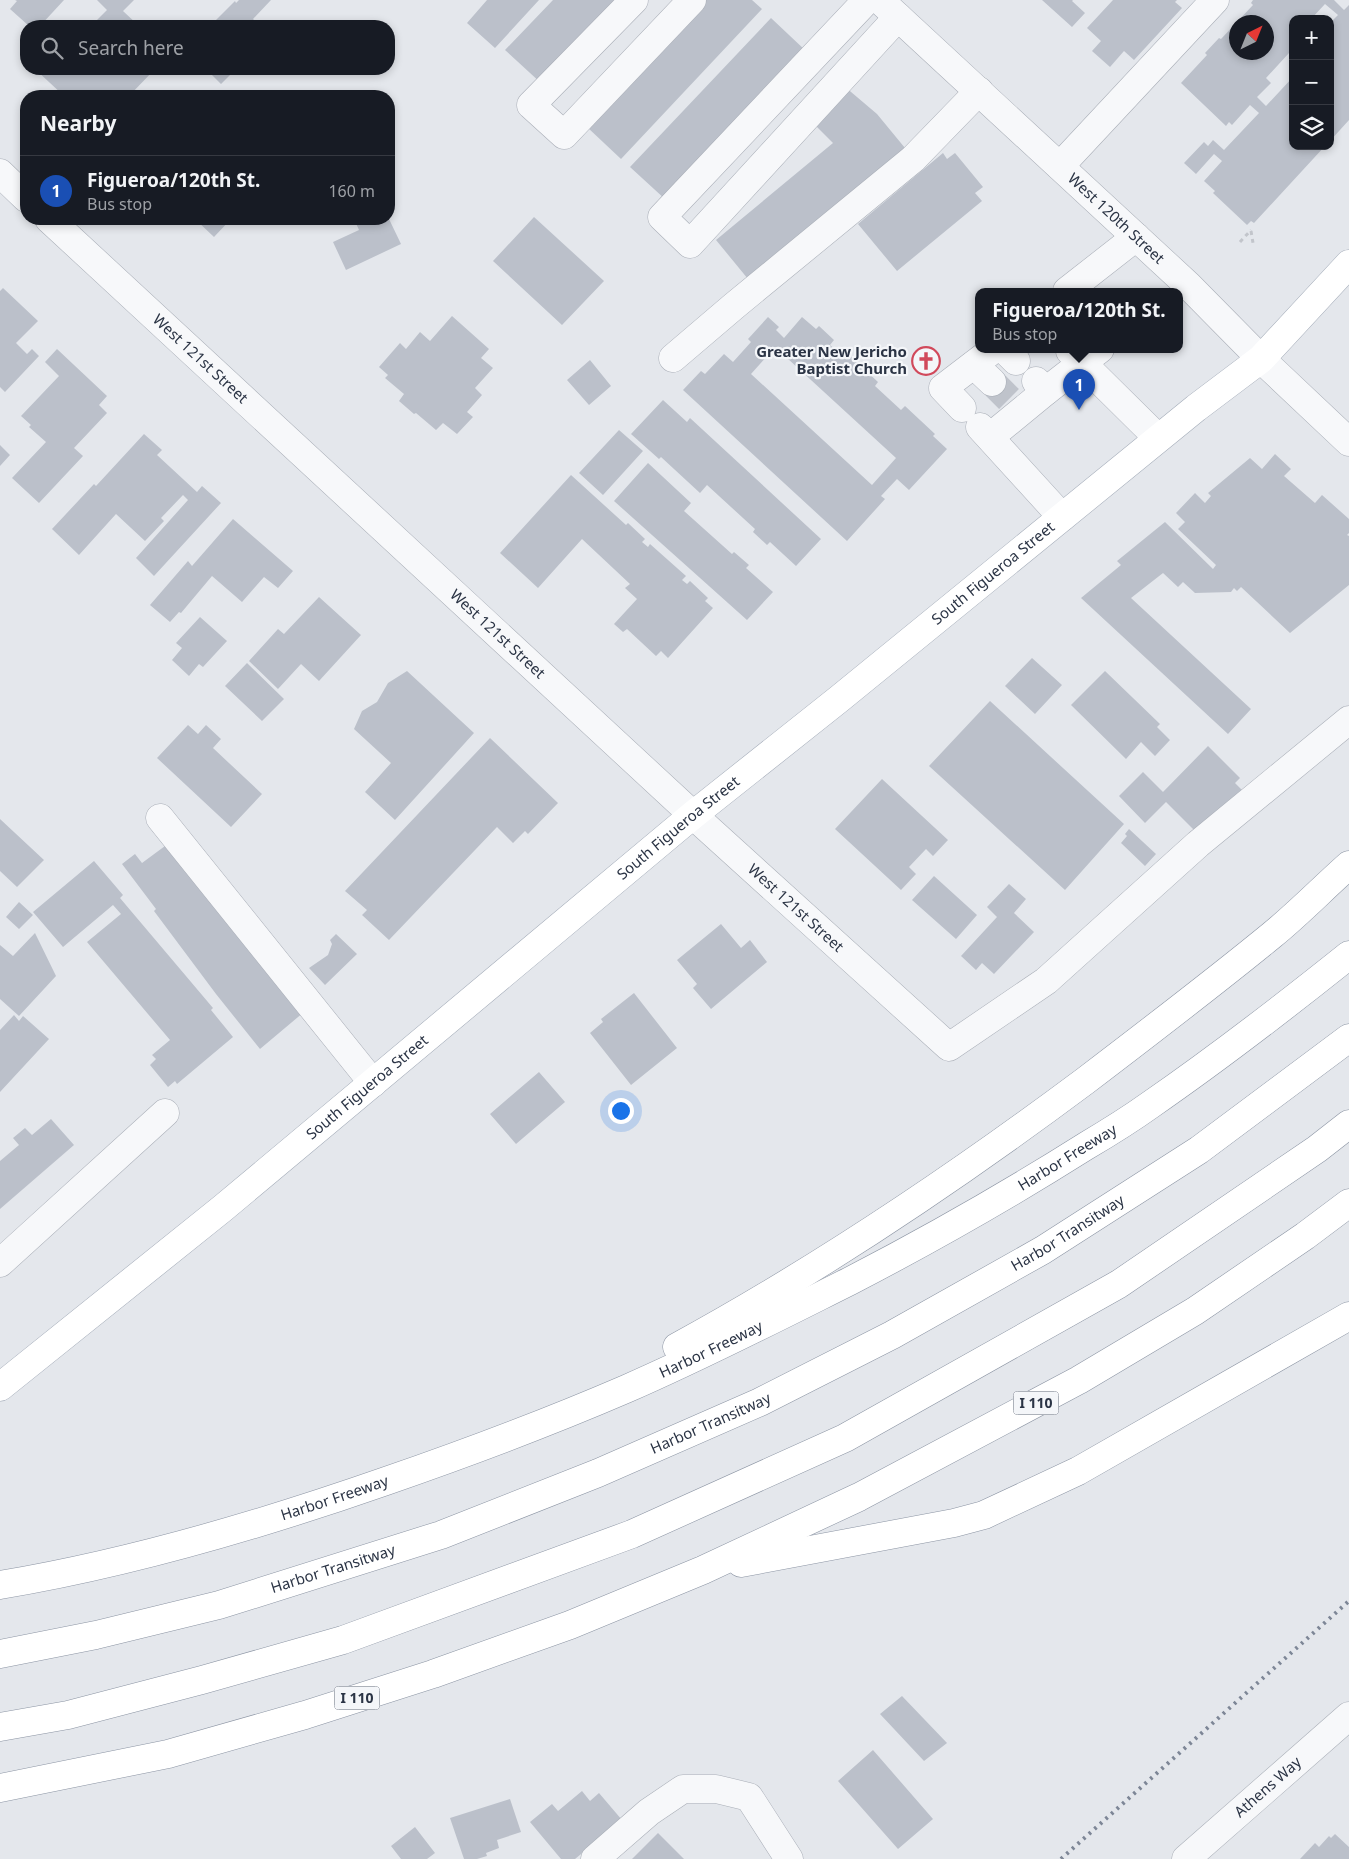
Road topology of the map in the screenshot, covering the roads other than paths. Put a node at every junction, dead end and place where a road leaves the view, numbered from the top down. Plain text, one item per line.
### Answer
1 (634, 0) edge
2 (692, 0) edge
3 (867, 0) edge
4 (1215, 0) edge
5 (889, 9) edge
6 (979, 92) junction
7 (1060, 166) junction
8 (0, 173) edge
9 (20, 192) edge
10 (55, 225) edge
11 (1136, 237) junction
12 (1349, 264) edge
13 (1075, 288) edge
14 (1085, 354) edge
15 (672, 358) dead end
16 (1260, 359) junction
17 (1001, 374) edge
18 (962, 408) dead end
19 (1158, 438) junction
20 (1349, 442) edge
21 (1062, 517) junction
22 (1349, 720) edge
23 (693, 815) junction
24 (160, 818) dead end
25 (1349, 864) edge
26 (1349, 955) edge
27 (1349, 1038) edge
28 (373, 1083) junction
29 (165, 1113) dead end
30 (1349, 1124) edge
31 (1349, 1203) edge
32 (0, 1263) edge
33 (1349, 1316) edge
34 (0, 1387) edge
35 (449, 1460) junction
36 (703, 1570) junction
37 (0, 1585) edge
38 (0, 1654) edge
39 (1349, 1716) edge
40 (0, 1727) edge
41 (0, 1788) edge
42 (595, 1859) edge
43 (789, 1859) edge
44 (1186, 1859) edge

1 - 2 street
3 - 5 street
4 - 7 street
5 - 6 street, West 120th Street
6 - 7 street, West 120th Street
6 - 15 street
7 - 11 street, West 120th Street
8 - 9 street
10 - 23 street, West 121st Street
11 - 13 street
11 - 16 street, West 120th Street
12 - 16 main road, South Figueroa Street
14 - 17 street
14 - 19 street
16 - 19 main road, South Figueroa Street
16 - 20 street, West 120th Street
17 - 18 street
17 - 21 street
19 - 21 main road, South Figueroa Street
21 - 23 main road, South Figueroa Street
22 - 23 street, West 121st Street
23 - 28 main road, South Figueroa Street
24 - 28 street
25 - 35 main road
26 - 35 main road, Harbor Freeway
27 - 38 main road, Harbor Transitway
28 - 34 main road, South Figueroa Street
29 - 32 street
30 - 40 main road
31 - 36 main road, I 110
33 - 36 main road
35 - 37 main road, Harbor Freeway
36 - 41 main road, I 110
39 - 44 street, Athens Way
42 - 43 street

